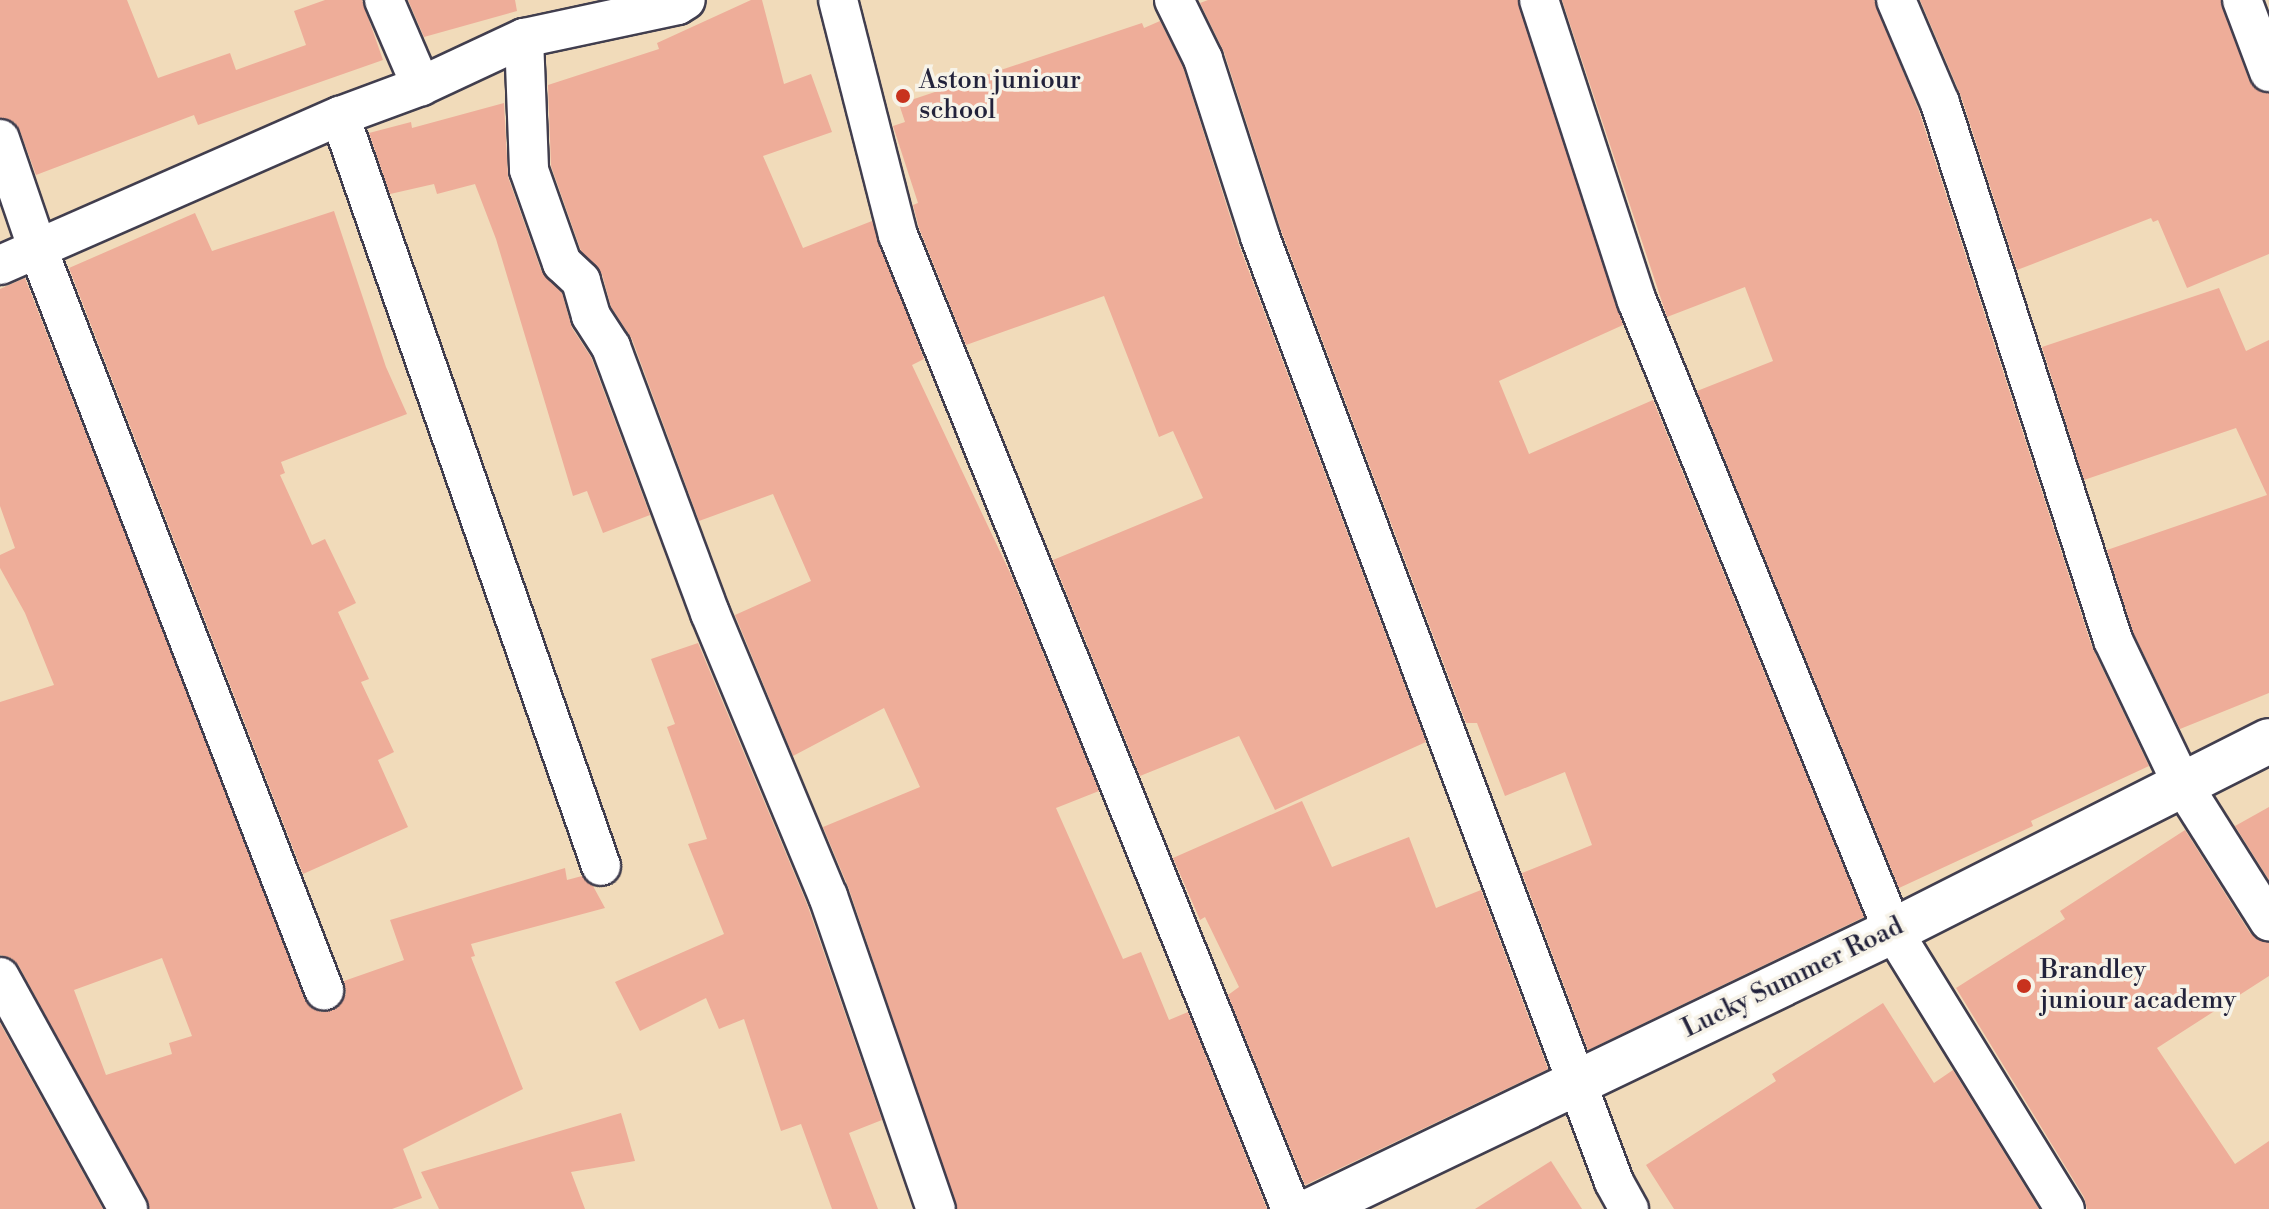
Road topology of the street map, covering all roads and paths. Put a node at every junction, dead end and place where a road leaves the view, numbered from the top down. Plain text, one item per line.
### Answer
1 (384, 0) edge
2 (686, 0) edge
3 (838, 0) edge
4 (1174, 0) edge
5 (1539, 0) edge
6 (1896, 0) edge
7 (2242, 0) edge
8 (524, 38) junction
9 (2269, 72) edge
10 (421, 86) junction
11 (340, 116) junction
12 (0, 139) edge
13 (37, 247) junction
14 (0, 265) edge
15 (2269, 741) edge
16 (2181, 782) junction
17 (601, 866) dead end
18 (2269, 921) edge
19 (1893, 931) junction
20 (0, 977) edge
21 (324, 990) dead end
22 (1579, 1081) junction
23 (128, 1209) edge
24 (936, 1209) edge
25 (1291, 1209) edge
26 (1314, 1209) edge
27 (1629, 1209) edge
28 (2065, 1209) edge

1 - 10 street
2 - 8 street
3 - 25 street
4 - 22 street
5 - 19 street
6 - 16 street
7 - 9 street
8 - 10 street
8 - 24 street
10 - 11 street
11 - 13 street
11 - 17 street
12 - 13 street
13 - 14 street
13 - 21 street
15 - 16 street, Lucky Summer Road
16 - 18 street
16 - 19 street, Lucky Summer Road
19 - 22 street, Lucky Summer Road
19 - 28 street
20 - 23 street
22 - 26 street, Lucky Summer Road
22 - 27 street

